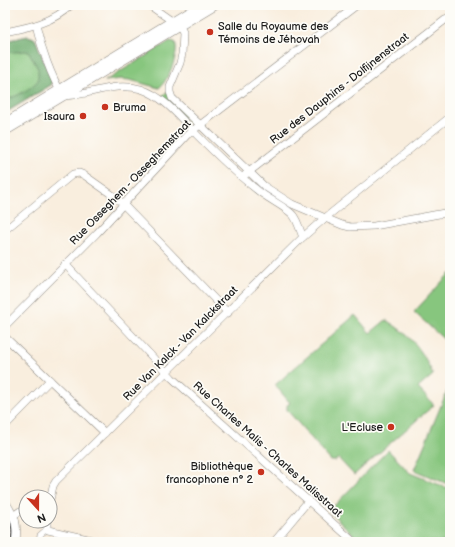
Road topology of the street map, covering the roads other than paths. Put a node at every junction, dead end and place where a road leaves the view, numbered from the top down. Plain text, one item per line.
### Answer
1 (71, 5) edge
2 (149, 5) edge
3 (199, 5) edge
4 (214, 5) edge
5 (357, 5) edge
6 (450, 18) edge
7 (175, 24) junction
8 (36, 25) junction
9 (5, 32) edge
10 (170, 87) junction
11 (62, 93) junction
12 (155, 95) junction
13 (450, 117) edge
14 (5, 123) edge
15 (200, 125) junction
16 (5, 131) edge
17 (193, 131) junction
18 (248, 172) junction
19 (242, 177) junction
20 (123, 205) junction
21 (450, 212) edge
22 (325, 218) junction
23 (5, 230) edge
24 (303, 238) junction
25 (65, 264) junction
26 (228, 313) junction
27 (5, 326) edge
28 (5, 336) edge
29 (166, 373) junction
30 (50, 380) junction
31 (5, 426) edge
32 (105, 433) junction
33 (52, 489) edge
34 (309, 500) junction
35 (5, 503) edge
36 (18, 513) edge
37 (14, 518) junction
38 (5, 529) edge
39 (47, 529) joint
40 (15, 542) edge
41 (39, 542) edge
42 (101, 542) edge
43 (274, 542) edge
44 (354, 542) edge

1 - 8 street
2 - 7 street
3 - 7 street
4 - 7 street
5 - 15 street, Rue Osseghem - Osseghemstraat
6 - 18 street, Rue des Dauphins - Dolfijnenstraat
7 - 10 street
7 - 11 street
8 - 9 street
8 - 11 street
10 - 12 street
10 - 15 street
11 - 12 street
11 - 14 street
11 - 16 street
12 - 17 street
13 - 22 street, Rue Van Kalck - Van Kalckstraat
15 - 17 street, Rue Osseghem - Osseghemstraat
15 - 18 street
17 - 19 street
17 - 20 street, Rue Osseghem - Osseghemstraat
18 - 19 street, Rue des Dauphins - Dolfijnenstraat
18 - 22 street
19 - 24 street
20 - 23 street
20 - 25 street, Rue Osseghem - Osseghemstraat
20 - 26 street
21 - 22 street
22 - 24 street, Rue Van Kalck - Van Kalckstraat
24 - 26 street, Rue Van Kalck - Van Kalckstraat
25 - 27 street, Rue Osseghem - Osseghemstraat
25 - 29 street, Rue Charles Malis - Charles Malisstraat
26 - 29 street, Rue Van Kalck - Van Kalckstraat
28 - 30 street
29 - 32 street, Rue Van Kalck - Van Kalckstraat
29 - 34 street, Rue Charles Malis - Charles Malisstraat
30 - 31 street
30 - 32 street
32 - 33 street, Rue Van Kalck - Van Kalckstraat
34 - 43 street
34 - 44 street, Rue Charles Malis - Charles Malisstraat
35 - 37 street
36 - 37 street
37 - 38 street
37 - 40 street
39 - 41 street
39 - 42 street

